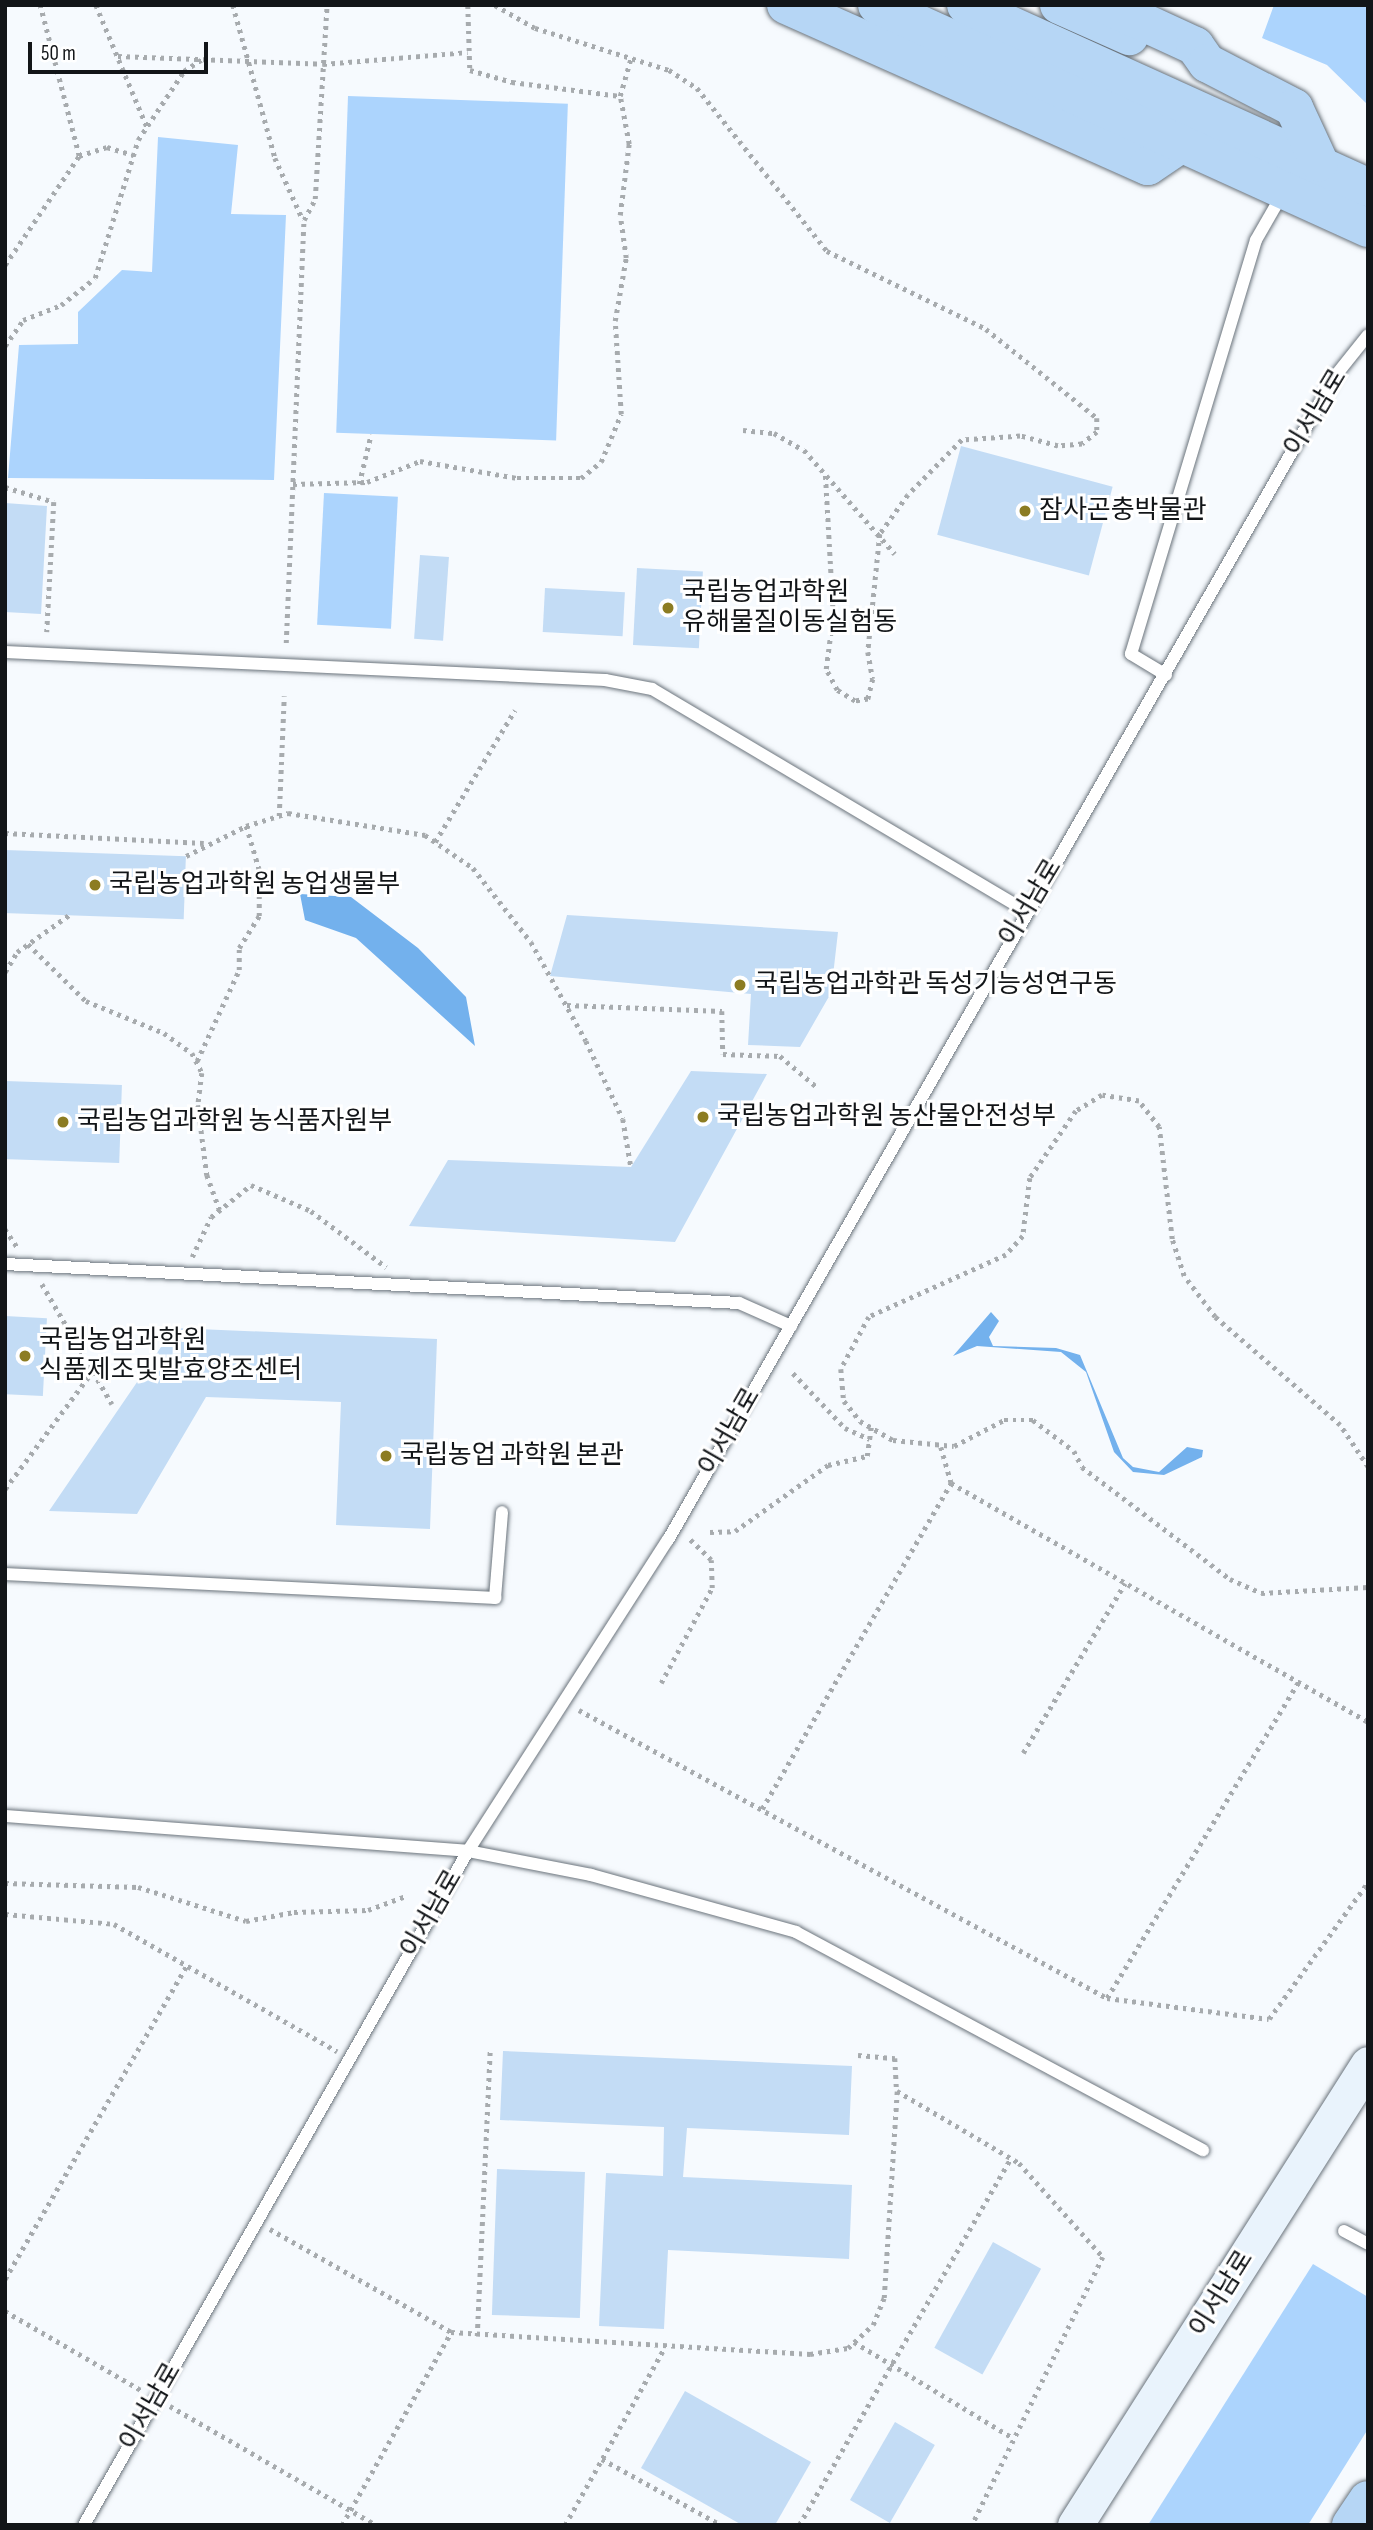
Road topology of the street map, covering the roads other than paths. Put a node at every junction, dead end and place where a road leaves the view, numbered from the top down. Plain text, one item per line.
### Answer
1 (786, 5) edge
2 (830, 5) edge
3 (877, 5) edge
4 (966, 5) edge
5 (1014, 5) edge
6 (1059, 5) edge
7 (1106, 5) edge
8 (1207, 63) junction
9 (1175, 147) junction
10 (1306, 156) junction
11 (1368, 187) edge
12 (1285, 188) junction
13 (1368, 228) edge
14 (1368, 335) edge
15 (5, 652) edge
16 (1167, 675) junction
17 (1026, 911) junction
18 (5, 1264) edge
19 (791, 1326) junction
20 (502, 1512) dead end
21 (5, 1574) edge
22 (5, 1816) edge
23 (468, 1851) junction
24 (1368, 2064) edge
25 (1203, 2150) dead end
26 (1345, 2231) dead end
27 (1368, 2244) edge
28 (1368, 2500) edge
29 (84, 2525) edge
30 (1075, 2525) edge
31 (1351, 2525) edge

1 - 9 highway
2 - 9 highway
3 - 9 highway
4 - 10 highway
5 - 10 highway
6 - 8 highway
7 - 8 highway
8 - 10 highway
9 - 12 highway
10 - 11 highway
12 - 13 highway
12 - 16 lane
14 - 16 lane, 이서남로
15 - 17 lane
16 - 17 lane, 이서남로
17 - 19 lane, 이서남로
18 - 19 lane
19 - 23 lane, 이서남로
20 - 21 lane
22 - 23 lane
23 - 25 lane
23 - 29 lane, 이서남로
24 - 30 main road, 이서남로
26 - 27 lane
28 - 31 highway

